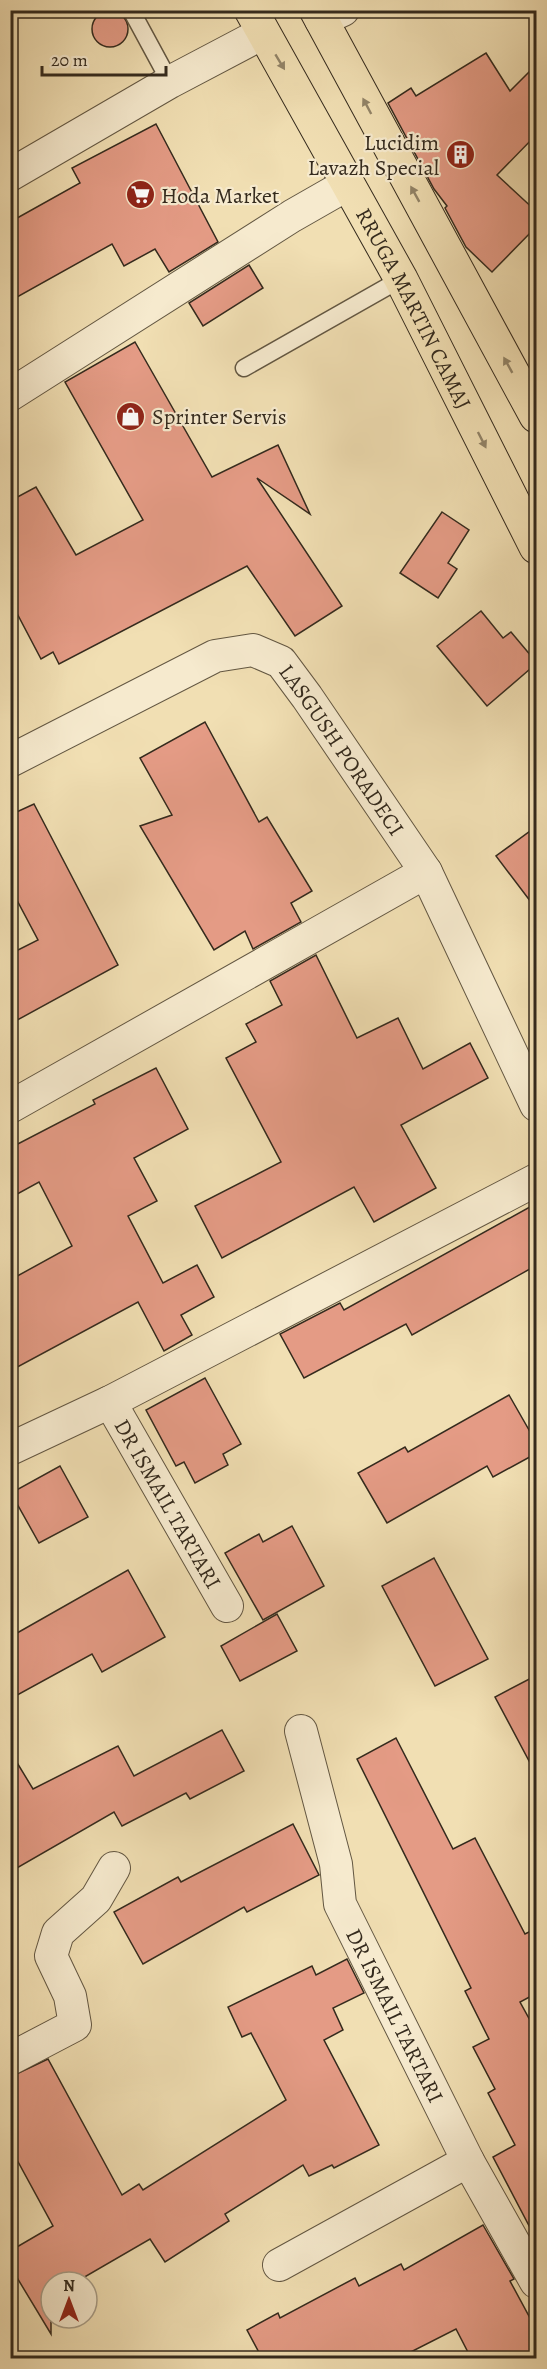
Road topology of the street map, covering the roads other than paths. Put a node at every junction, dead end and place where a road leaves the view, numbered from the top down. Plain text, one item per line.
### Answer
1 (131, 10) edge
2 (327, 14) edge
3 (257, 22) edge
4 (170, 82) junction
5 (10, 175) edge
6 (348, 184) junction
7 (401, 279) junction
8 (244, 368) dead end
9 (10, 395) edge
10 (537, 416) edge
11 (537, 547) edge
12 (10, 761) edge
13 (426, 872) junction
14 (537, 1105) edge
15 (10, 1107) edge
16 (537, 1180) edge
17 (110, 1402) junction
18 (10, 1449) edge
19 (227, 1606) dead end
20 (301, 1731) dead end
21 (114, 1868) dead end
22 (10, 2059) edge
23 (468, 2161) junction
24 (279, 2265) dead end
25 (537, 2282) edge

1 - 4 lane
10 -> 2 highway
3 - 4 street
3 -> 6 highway, RRUGA MARTIN CAMAJ
4 - 5 street
6 - 7 highway, RRUGA MARTIN CAMAJ
6 - 9 street
7 - 8 lane
7 -> 11 highway, RRUGA MARTIN CAMAJ
12 - 13 street, LASGUSH PORADECI
13 - 14 street, LASGUSH PORADECI
13 - 15 street
16 - 17 street
17 - 18 street
17 - 19 street, DR ISMAIL TARTARI
20 - 23 street, DR ISMAIL TARTARI
21 - 22 street
23 - 24 street
23 - 25 street, DR ISMAIL TARTARI

